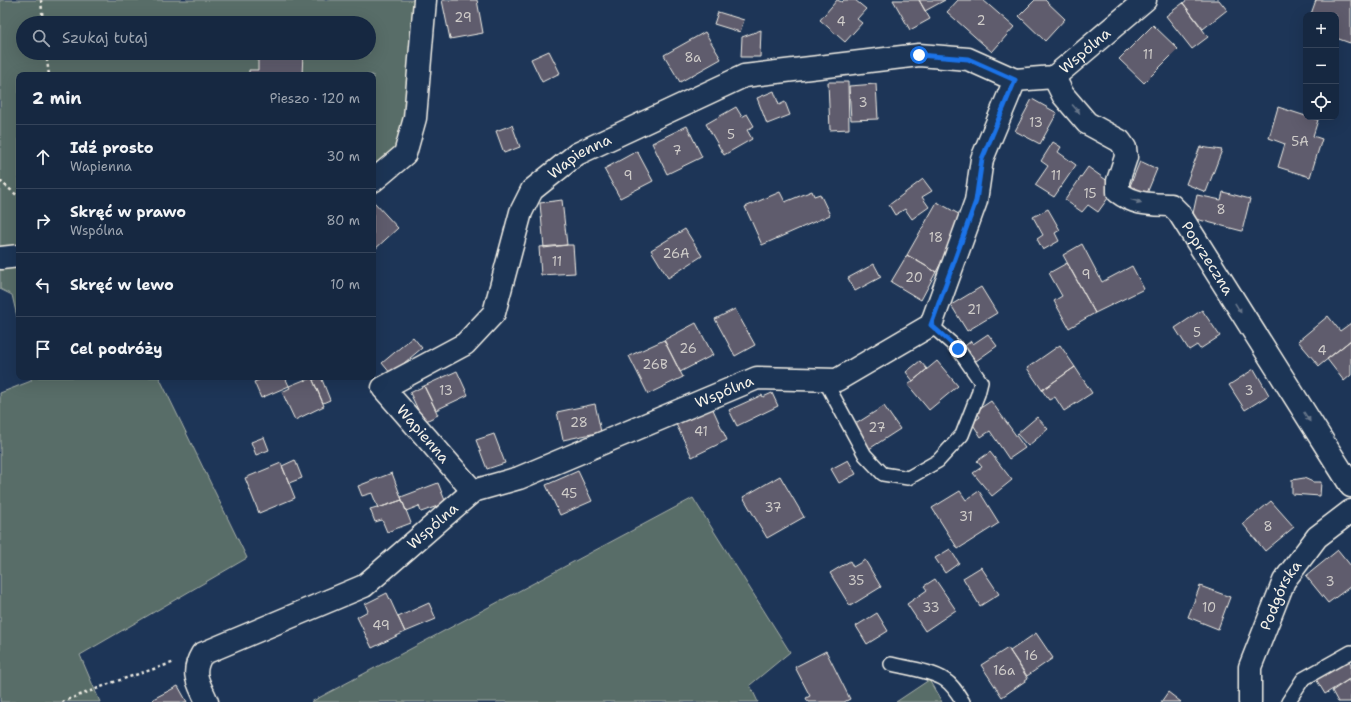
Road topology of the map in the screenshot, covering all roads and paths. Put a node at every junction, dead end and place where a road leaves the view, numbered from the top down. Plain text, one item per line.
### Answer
1 (41, 0) edge
2 (425, 0) edge
3 (1145, 0) edge
4 (42, 16) edge
5 (47, 60) edge
6 (49, 72) edge
7 (1054, 77) junction
8 (1015, 80) junction
9 (376, 178) edge
10 (0, 181) edge
11 (16, 194) edge
12 (931, 325) junction
13 (824, 380) junction
14 (1351, 486) edge
15 (473, 491) junction
16 (1351, 511) edge
17 (1351, 652) edge
18 (202, 654) junction
19 (891, 664) dead end
20 (62, 702) edge
21 (207, 702) edge
22 (962, 702) edge
23 (1250, 702) edge
24 (1288, 702) edge

1 - 4 path
2 - 9 street
3 - 7 street, Wspólna
5 - 6 path
7 - 8 street, Wspólna
7 -> 14 street, Poprzeczna
8 - 12 street
8 - 15 street, Wapienna
10 - 11 path
12 - 13 street, Wspólna
12 - 13 lane
13 - 15 street, Wspólna
15 - 18 street, Wspólna
16 - 23 street, Podgórska
17 - 24 lane
18 - 20 path
18 - 21 street
19 - 22 lane

